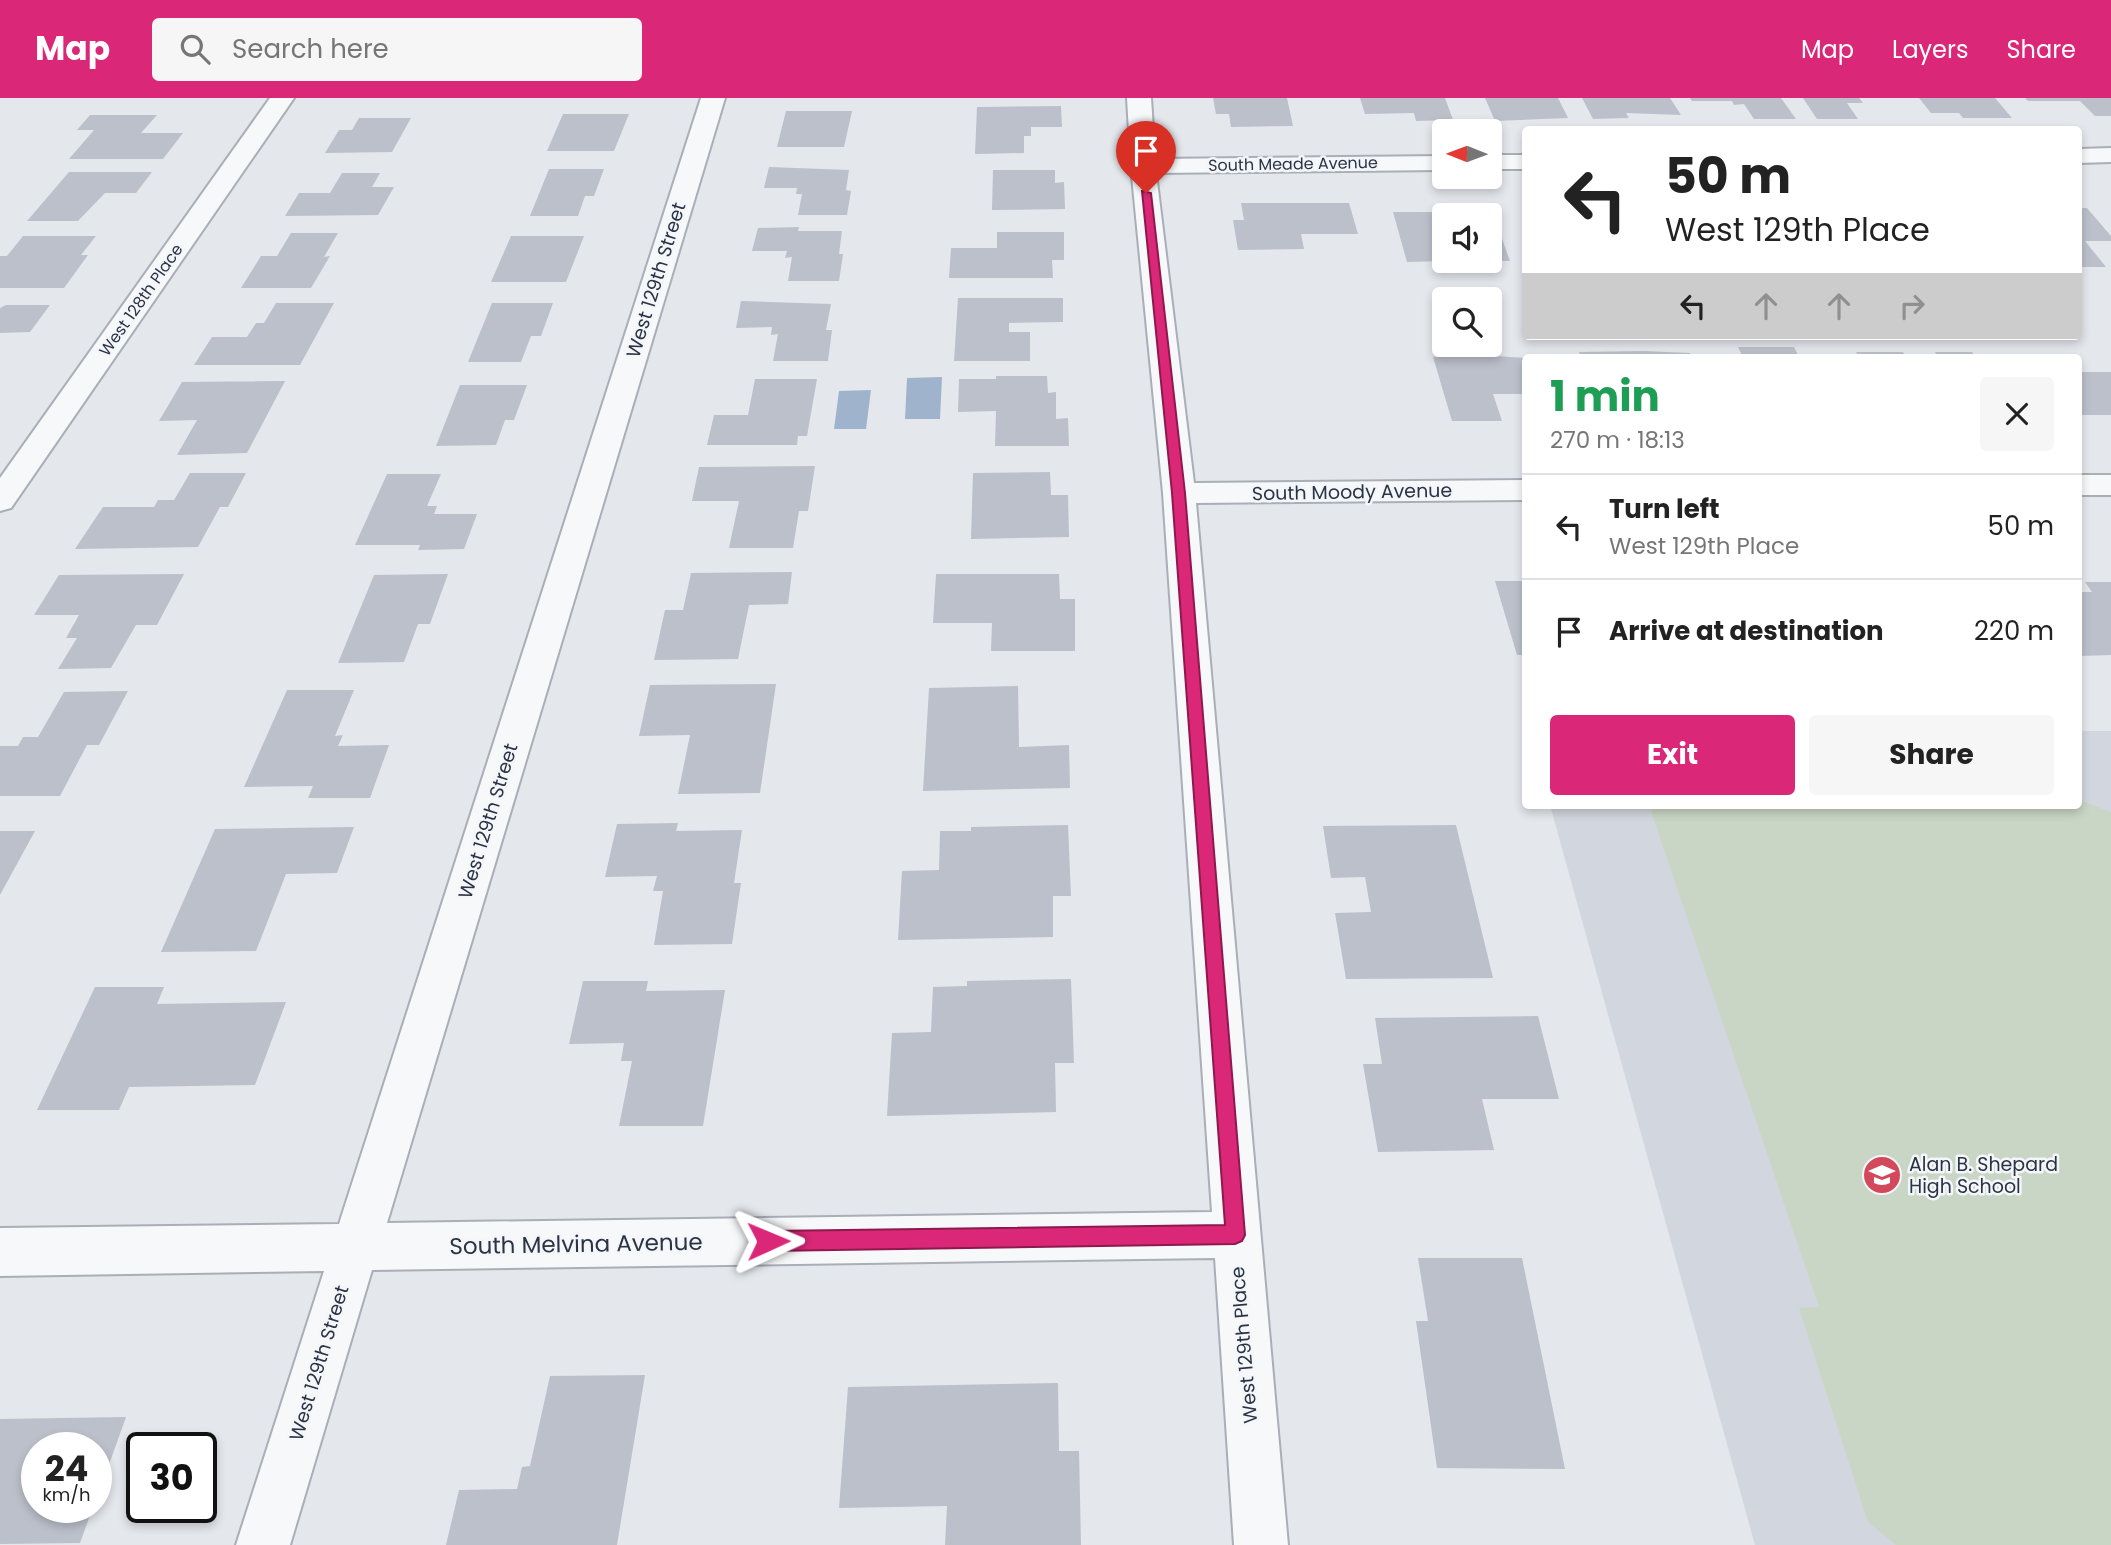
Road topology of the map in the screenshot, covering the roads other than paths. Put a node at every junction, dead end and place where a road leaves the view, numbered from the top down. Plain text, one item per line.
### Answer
1 (282, 98) edge
2 (713, 98) edge
3 (1139, 98) edge
4 (2111, 155) edge
5 (2082, 156) edge
6 (1502, 162) edge
7 (1522, 162) edge
8 (1432, 163) edge
9 (1143, 166) junction
10 (2082, 485) edge
11 (2111, 485) edge
12 (1522, 490) edge
13 (1179, 493) junction
14 (0, 501) edge
15 (1235, 1235) junction
16 (355, 1247) junction
17 (0, 1252) edge
18 (263, 1545) edge
19 (1261, 1545) edge

1 - 14 street, West 128th Place
2 - 16 street, West 129th Street
3 - 9 street, West 129th Place
4 - 5 street
6 - 7 street
8 - 9 street, South Meade Avenue
9 - 13 street, West 129th Place
10 - 11 street
12 - 13 street, South Moody Avenue
13 - 15 street, West 129th Place
15 - 16 street, South Melvina Avenue
15 - 19 street, West 129th Place
16 - 17 street, South Melvina Avenue
16 - 18 street, West 129th Street

